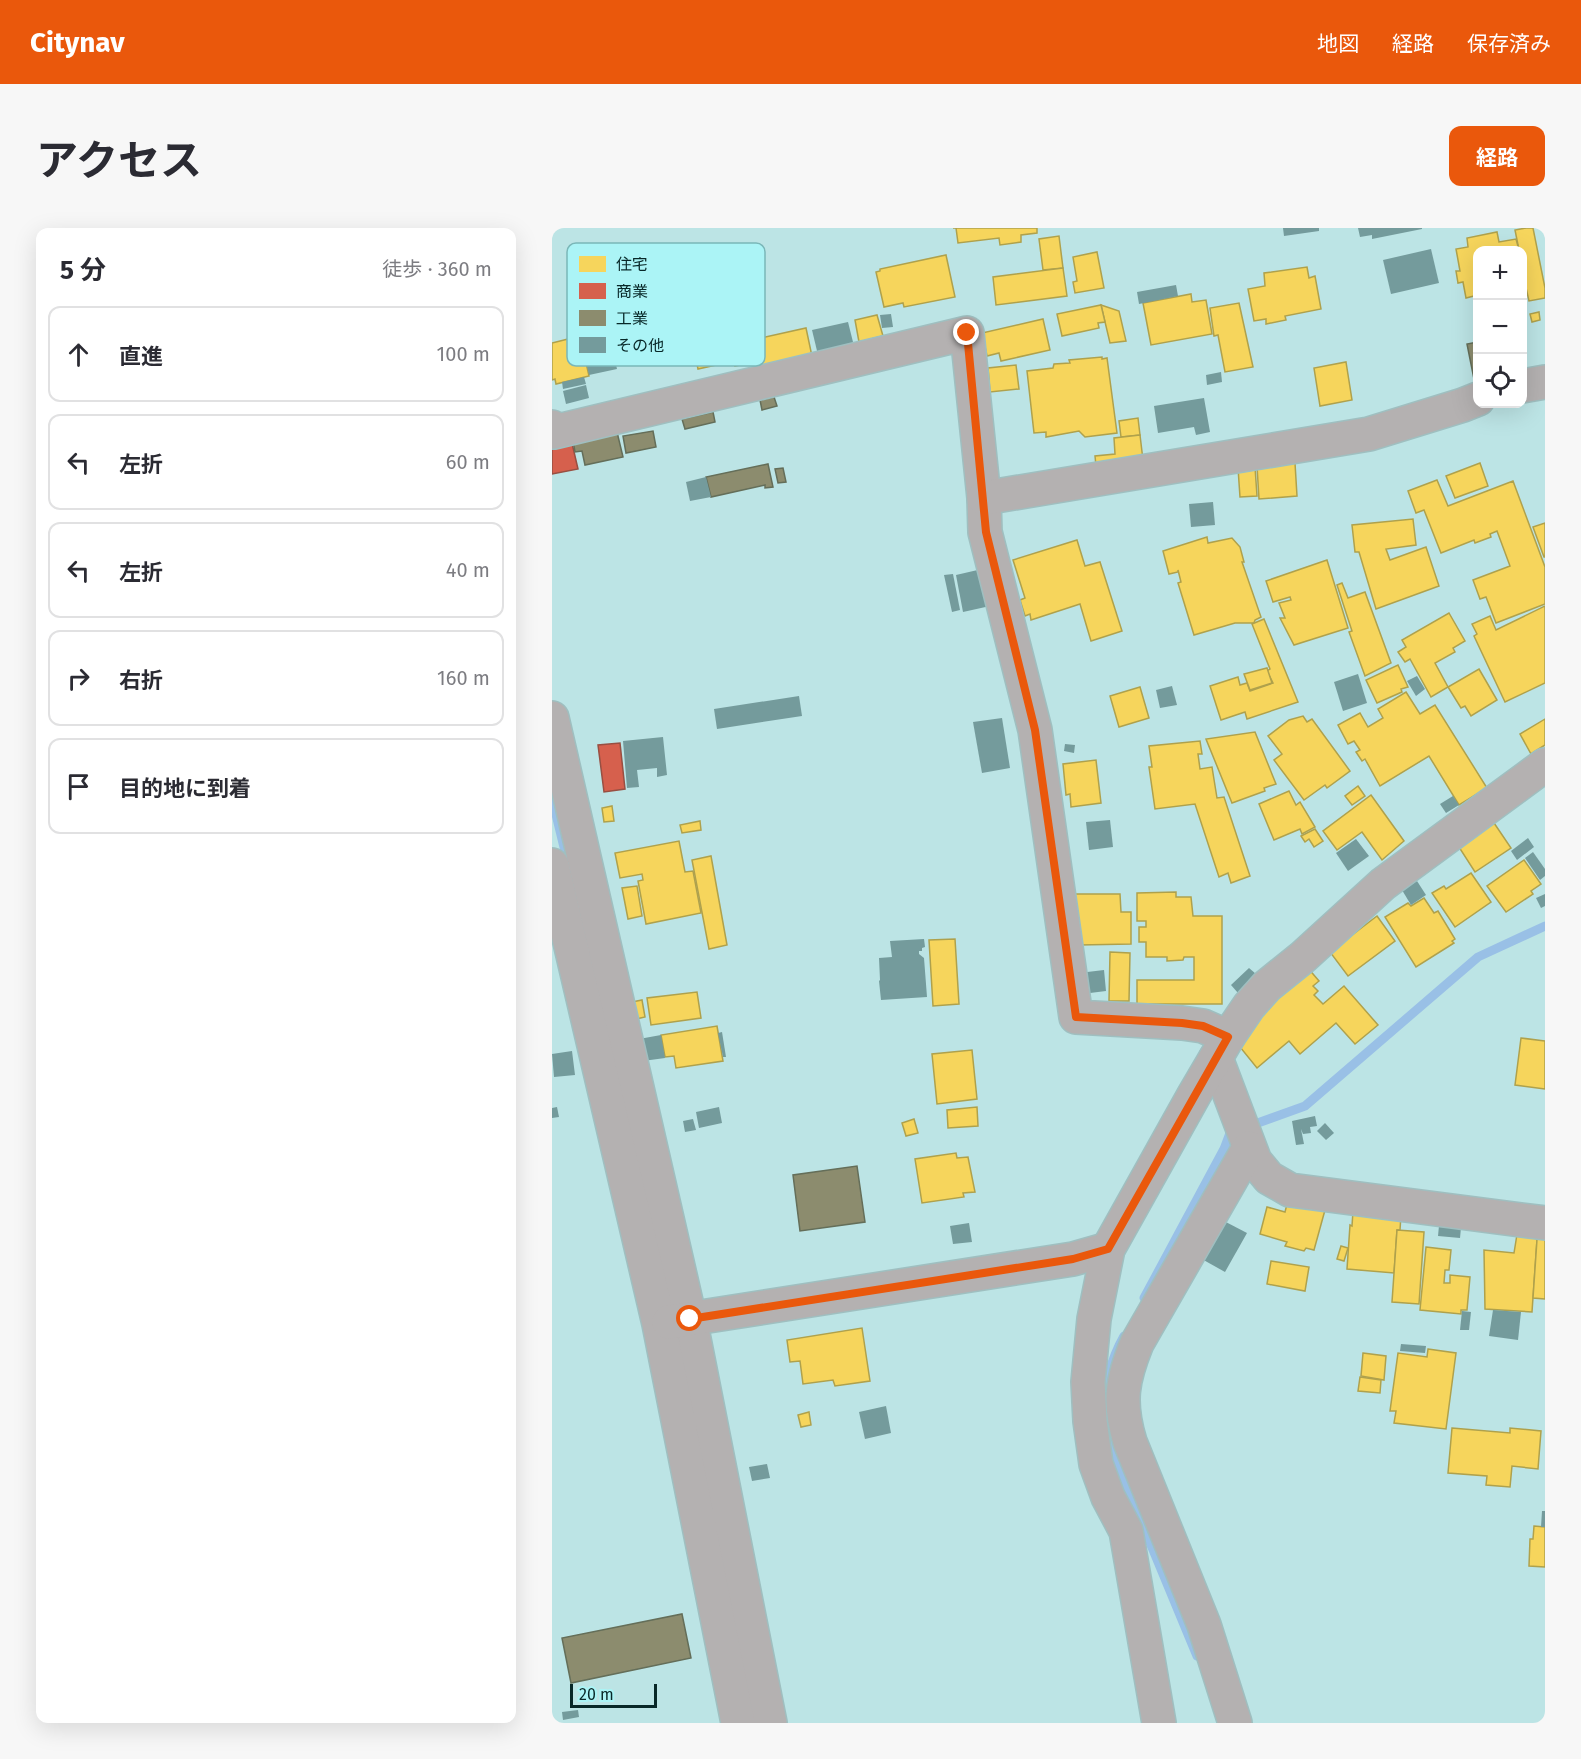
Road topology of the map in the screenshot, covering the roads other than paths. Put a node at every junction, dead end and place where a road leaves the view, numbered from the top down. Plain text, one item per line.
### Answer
1 (1545, 382) edge
2 (1527, 385) edge
3 (1473, 401) edge
4 (552, 427) edge
5 (984, 498) junction
6 (552, 718) edge
7 (1545, 765) edge
8 (552, 865) edge
9 (1222, 1048) junction
10 (1245, 1137) junction
11 (1545, 1223) edge
12 (1108, 1249) junction
13 (675, 1322) junction
14 (738, 1723) edge
15 (770, 1723) edge
16 (1159, 1723) edge
17 (1235, 1723) edge

1 - 2 street
3 - 5 street
4 - 5 street
5 - 9 street
6 - 13 street
7 - 9 street
8 - 13 street
9 - 10 street
9 - 12 street
10 - 11 street
10 - 17 street
12 - 13 street
12 - 16 street
13 - 14 street
13 - 15 street

